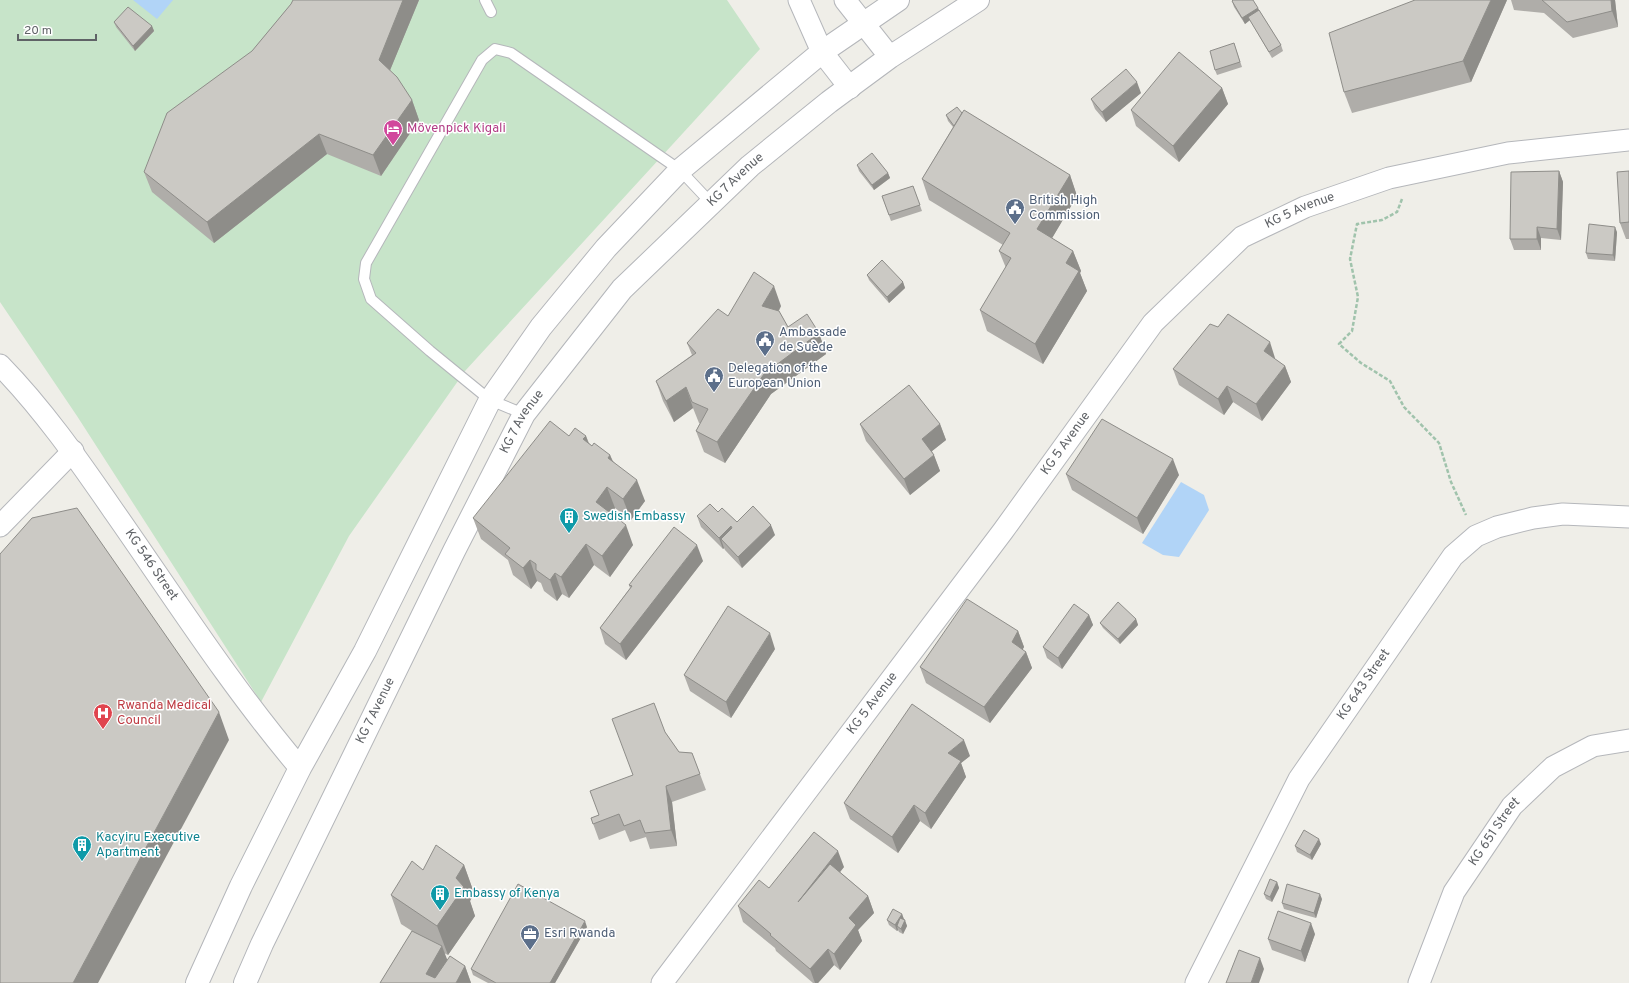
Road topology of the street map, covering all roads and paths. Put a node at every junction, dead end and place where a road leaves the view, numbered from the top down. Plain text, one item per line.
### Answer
1 (486, 0) edge
2 (799, 0) edge
3 (845, 0) edge
4 (898, 0) edge
5 (978, 0) edge
6 (492, 12) dead end
7 (863, 23) junction
8 (822, 52) junction
9 (890, 57) junction
10 (850, 88) junction
11 (1629, 140) edge
12 (680, 170) junction
13 (1405, 175) junction
14 (711, 203) junction
15 (0, 365) edge
16 (490, 400) junction
17 (524, 414) junction
18 (73, 451) junction
19 (1629, 517) edge
20 (0, 526) edge
21 (1476, 536) junction
22 (1629, 740) edge
23 (300, 768) junction
24 (197, 983) edge
25 (245, 983) edge
26 (662, 983) edge
27 (1196, 983) edge
28 (1419, 983) edge

1 - 6 lane
2 - 8 street
3 - 7 street
4 - 7 main road
5 - 9 main road, KG 7 Avenue
7 - 8 main road
7 - 9 street
8 - 10 street
8 - 12 main road
9 - 10 main road, KG 7 Avenue
10 - 14 main road, KG 7 Avenue
11 - 13 street, KG 5 Avenue
12 - 14 lane
12 - 16 main road
12 - 16 lane
13 - 21 path
13 - 26 street, KG 5 Avenue
14 - 17 main road, KG 7 Avenue
15 - 18 street, KG 546 Street
16 - 17 lane
16 - 23 main road
17 - 25 main road, KG 7 Avenue
18 - 20 street
18 - 23 street, KG 546 Street
19 - 21 street, KG 643 Street
21 - 27 street, KG 643 Street
22 - 28 street, KG 651 Street
23 - 24 main road

